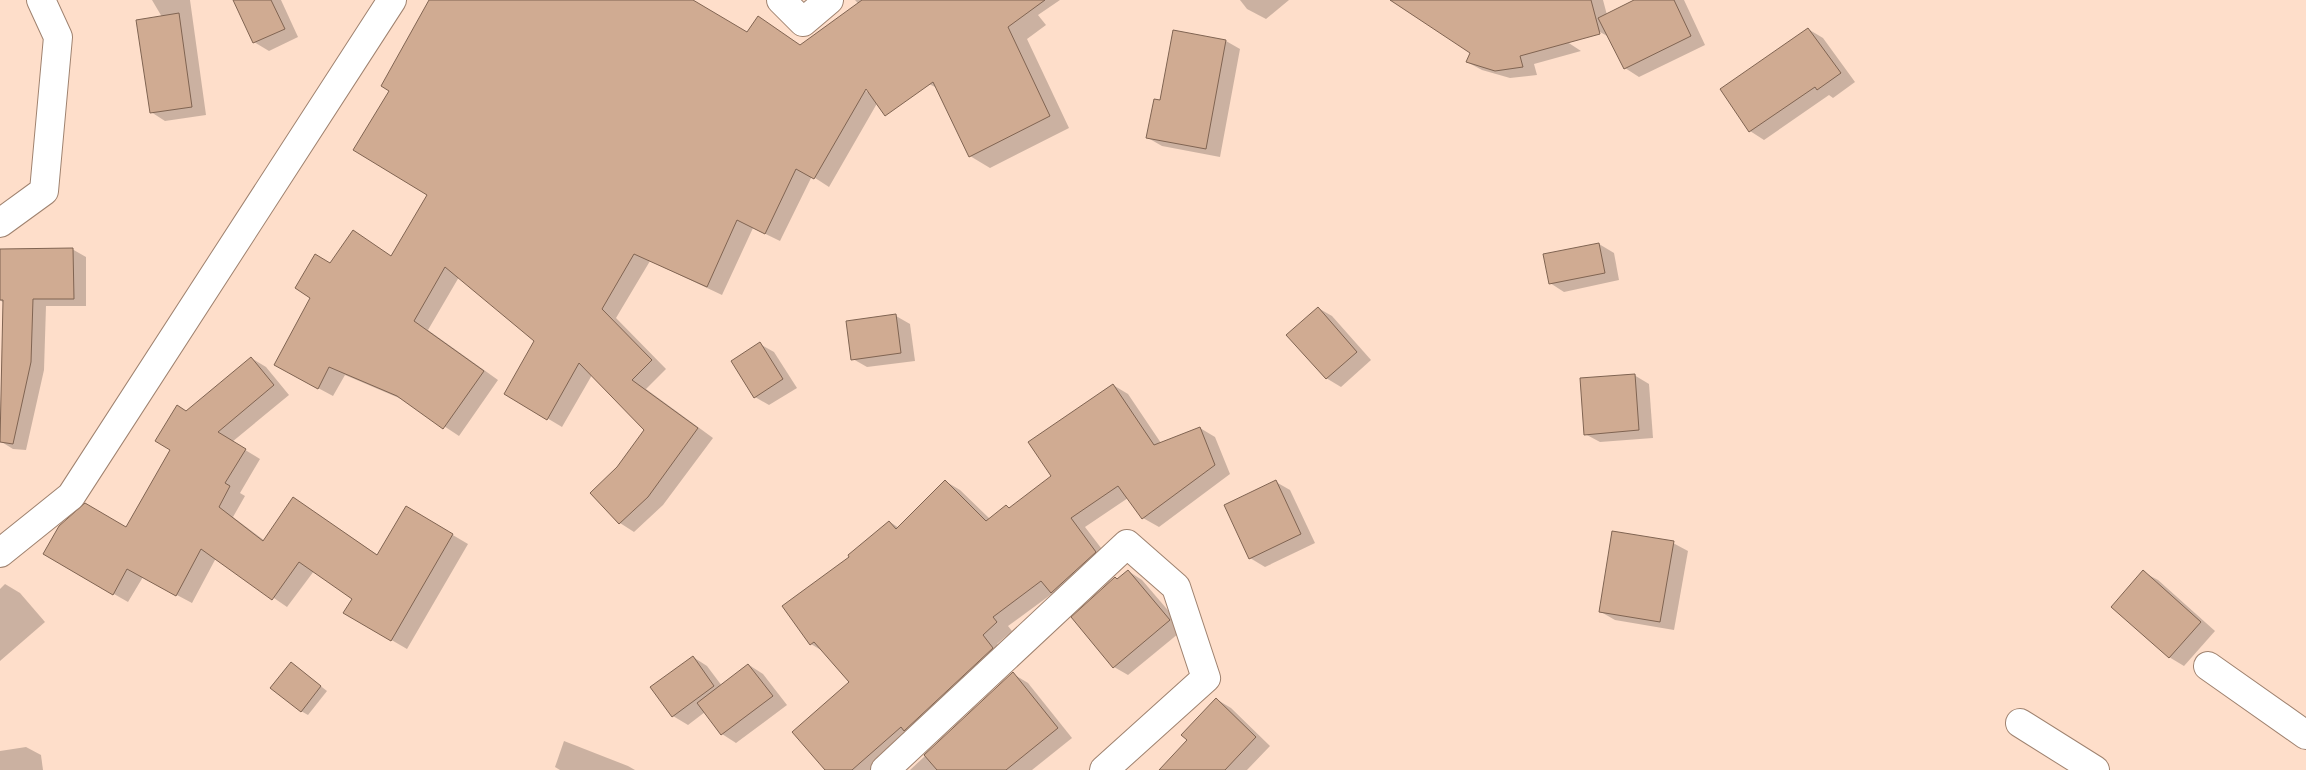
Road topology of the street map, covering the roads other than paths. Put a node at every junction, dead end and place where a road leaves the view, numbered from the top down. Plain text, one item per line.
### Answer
1 (41, 0) edge
2 (392, 0) edge
3 (781, 0) edge
4 (830, 0) edge
5 (0, 223) edge
6 (0, 553) edge
7 (2208, 666) dead end
8 (2020, 723) dead end
9 (2306, 735) edge
10 (885, 770) edge
11 (1104, 770) edge
12 (2095, 770) edge

1 - 5 street
2 - 6 street
3 - 4 street
7 - 9 street
8 - 12 street
10 - 11 street

